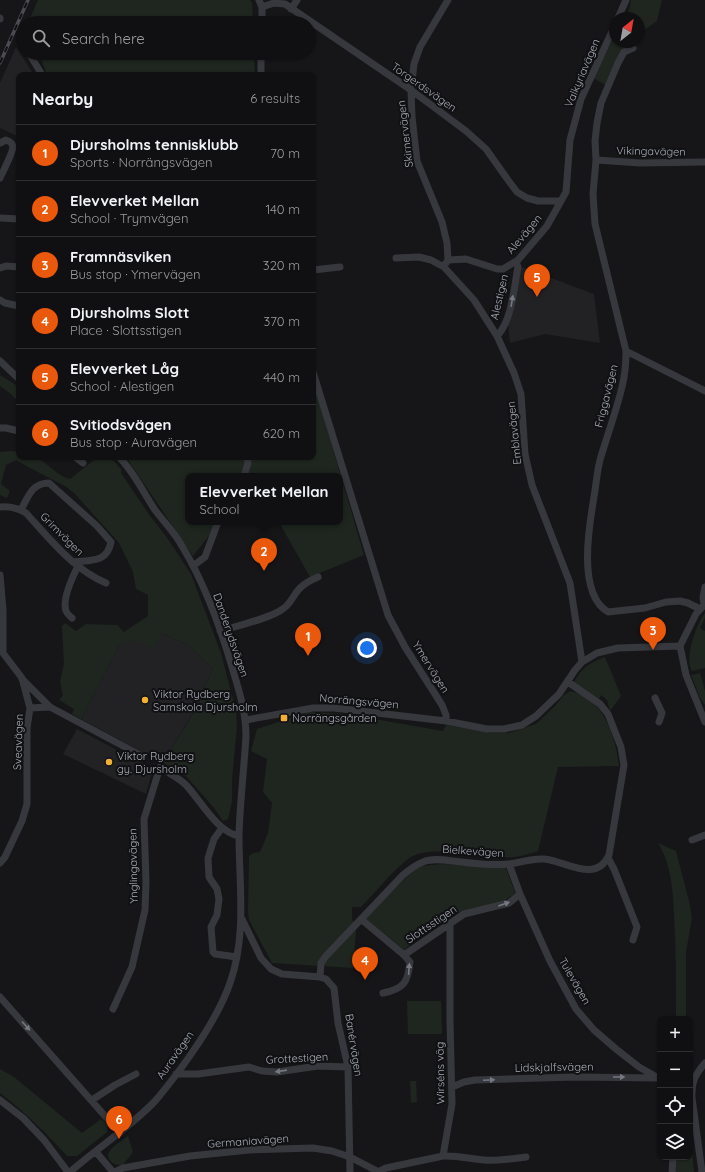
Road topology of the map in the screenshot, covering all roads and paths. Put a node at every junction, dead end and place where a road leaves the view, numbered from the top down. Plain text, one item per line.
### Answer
1 (297, 0) edge
2 (448, 0) edge
3 (626, 0) edge
4 (260, 3) edge
5 (291, 9) junction
6 (621, 12) edge
7 (261, 16) edge
8 (301, 16) edge
9 (316, 26) edge
10 (609, 38) edge
11 (633, 48) dead end
12 (33, 60) edge
13 (262, 60) edge
14 (40, 72) edge
15 (261, 72) edge
16 (411, 90) junction
17 (0, 143) edge
18 (596, 160) junction
19 (705, 162) edge
20 (0, 178) edge
21 (562, 201) junction
22 (0, 218) edge
23 (16, 218) edge
24 (396, 258) dead end
25 (448, 260) junction
26 (516, 262) junction
27 (16, 267) edge
28 (340, 267) dead end
29 (444, 267) junction
30 (0, 268) edge
31 (316, 270) edge
32 (0, 300) edge
33 (16, 305) edge
34 (497, 336) junction
35 (626, 351) junction
36 (0, 361) edge
37 (16, 376) edge
38 (316, 382) edge
39 (705, 391) edge
40 (0, 428) edge
41 (16, 430) edge
42 (79, 460) edge
43 (121, 460) edge
44 (248, 460) edge
45 (83, 463) dead end
46 (245, 473) edge
47 (0, 507) edge
48 (21, 510) junction
49 (217, 525) edge
50 (76, 564) junction
51 (193, 566) junction
52 (0, 575) edge
53 (318, 577) dead end
54 (106, 583) dead end
55 (705, 587) edge
56 (703, 606) edge
57 (72, 618) dead end
58 (220, 631) junction
59 (680, 646) junction
60 (2, 652) edge
61 (582, 662) junction
62 (22, 678) junction
63 (568, 682) junction
64 (655, 698) dead end
65 (50, 707) junction
66 (30, 708) junction
67 (246, 720) junction
68 (446, 721) junction
69 (660, 722) dead end
70 (705, 722) edge
71 (142, 756) dead end
72 (222, 828) junction
73 (705, 835) edge
74 (239, 836) junction
75 (692, 840) dead end
76 (608, 858) junction
77 (0, 863) edge
78 (509, 864) junction
79 (520, 894) junction
80 (241, 917) junction
81 (361, 919) junction
82 (450, 923) junction
83 (637, 927) junction
84 (641, 935) dead end
85 (633, 940) dead end
86 (404, 955) junction
87 (237, 957) junction
88 (320, 977) junction
89 (383, 993) dead end
90 (0, 997) edge
91 (113, 1009) dead end
92 (705, 1063) edge
93 (348, 1067) junction
94 (136, 1074) dead end
95 (176, 1074) junction
96 (657, 1078) edge
97 (657, 1079) edge
98 (452, 1087) junction
99 (0, 1100) edge
100 (92, 1100) junction
101 (120, 1133) junction
102 (96, 1152) junction
103 (443, 1156) junction
104 (350, 1157) junction
105 (526, 1158) dead end
106 (673, 1160) edge
107 (69, 1172) edge
108 (114, 1172) edge
109 (350, 1172) edge
110 (378, 1172) edge
111 (672, 1172) edge
112 (702, 1172) edge

1 - 5 street
2 - 16 street, Skirnervägen
3 - 6 street
4 - 5 street, Torgerdsvägen
4 - 7 street
5 - 8 street, Torgerdsvägen
9 - 16 street, Torgerdsvägen
10 - 21 street, Valkyriavägen
11 - 18 street, Friggavägen
12 - 14 street
13 - 15 street
16 - 21 street, Torgerdsvägen
16 - 25 street, Skirnervägen
17 - 20 street
18 - 19 street, Vikingavägen
18 - 35 street, Friggavägen
21 - 26 street, Alevägen
22 - 23 street
24 - 29 street, Emblavägen
25 - 26 street, Alevägen
25 - 29 street
34 -> 26 street, Alestigen
27 - 30 street
28 - 31 street
29 - 34 street, Emblavägen
32 - 33 street
34 - 61 street, Emblavägen
35 - 39 street
35 - 56 street, Friggavägen
36 - 37 street
38 - 68 street, Ymervägen
40 - 41 street
42 - 45 street
43 - 51 street, Danderydsvägen
44 - 46 street
47 - 48 street
48 - 50 street, Grimvägen
48 - 50 street
49 - 51 street
50 - 54 street, Grimvägen
50 - 57 street
51 - 58 street, Danderydsvägen
52 - 60 street, Sveavägen
53 - 58 street
55 - 56 street
56 - 59 street
58 - 67 street, Danderydsvägen
59 - 61 street
59 - 70 street
60 - 62 street, Sveavägen
61 - 63 street
62 - 65 street
62 - 66 street, Sveavägen
63 - 68 street
63 - 76 street
64 - 69 street
65 - 66 street
65 - 71 street
66 - 77 street, Sveavägen
67 - 68 street, Norrängsvägen
67 - 74 street, Danderydsvägen
72 - 74 street
72 - 87 street
72 - 91 street, Ynglingavägen
73 - 75 street
74 - 80 street, Danderydsvägen
76 - 78 street, Bielkevägen
76 - 83 street
78 - 79 street, Tulevägen
78 - 81 street, Bielkevägen
82 -> 79 street, Slottsstigen
79 - 96 street, Tulevägen
80 - 87 street, Auravägen
80 - 88 street
81 - 86 street
81 - 88 street, Bielkevägen
82 - 86 street, Slottsstigen
82 - 98 street, Wirséns väg
83 - 84 street
83 - 85 street
89 -> 86 street, Slottsstigen
87 - 95 street, Auravägen
88 - 93 street, Banérvägen
90 -> 100 street
92 - 112 street
93 -> 95 street, Grottestigen
93 - 104 street, Banérvägen
94 - 100 street
95 - 101 street, Auravägen
98 -> 97 street, Lidskjalfsvägen
98 - 103 street, Wirséns väg
99 - 107 street
100 - 101 street
101 - 102 street, Auravägen
102 - 107 street, Auravägen
102 - 108 street
103 - 105 street
103 - 110 street
104 - 108 street, Germaniavägen
104 - 109 street, Banérvägen
104 - 110 street, Germaniavägen
106 - 111 street

